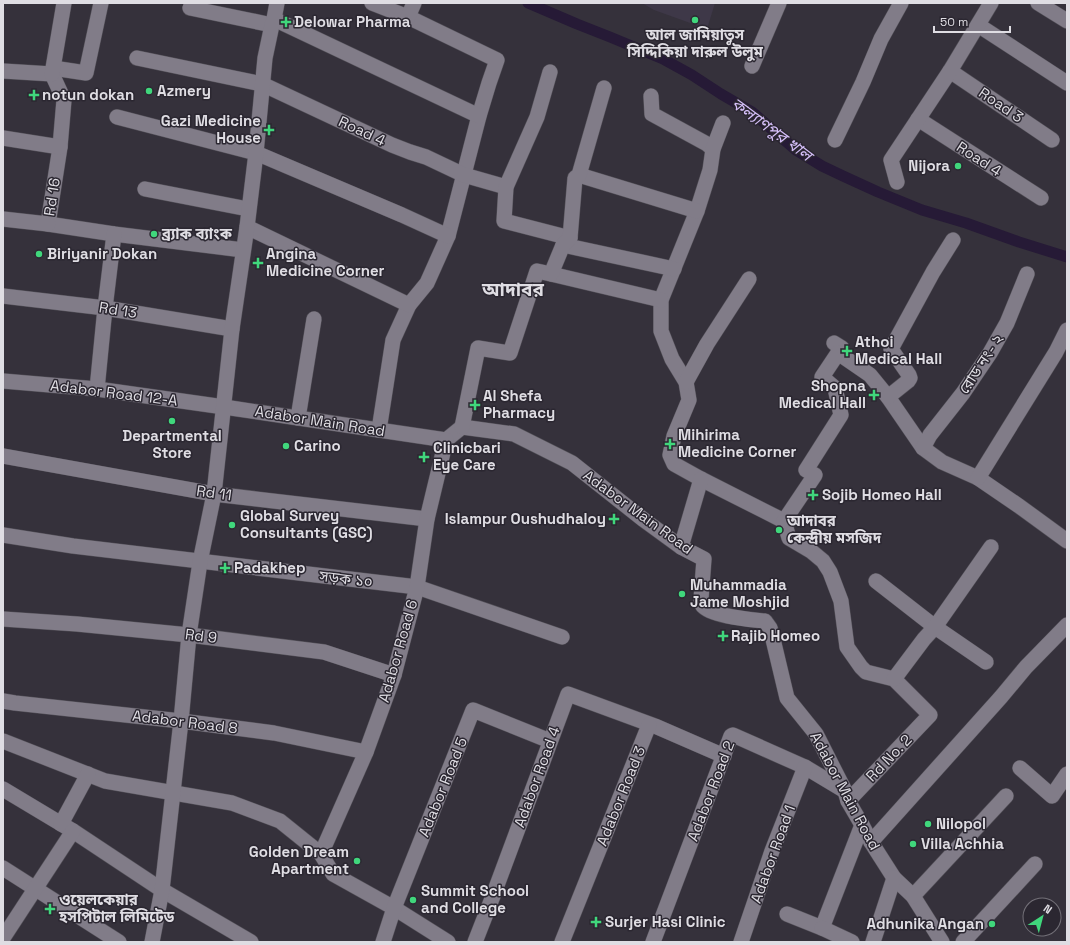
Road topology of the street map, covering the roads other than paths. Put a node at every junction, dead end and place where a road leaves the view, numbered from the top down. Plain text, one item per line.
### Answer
1 (64, 3) edge
2 (101, 3) edge
3 (277, 3) edge
4 (372, 3) edge
5 (414, 3) edge
6 (779, 3) edge
7 (901, 3) edge
8 (991, 3) edge
9 (1038, 3) edge
10 (190, 8) dead end
11 (408, 17) junction
12 (1067, 21) edge
13 (273, 22) junction
14 (978, 25) junction
15 (137, 58) dead end
16 (752, 66) dead end
17 (3, 71) edge
18 (53, 71) junction
19 (950, 71) junction
20 (550, 72) dead end
21 (1067, 83) edge
22 (262, 84) junction
23 (604, 88) dead end
24 (651, 96) dead end
25 (479, 116) junction
26 (117, 117) dead end
27 (918, 119) junction
28 (723, 123) dead end
29 (3, 138) edge
30 (834, 140) dead end
31 (1052, 140) dead end
32 (60, 147) junction
33 (713, 149) junction
34 (256, 153) junction
35 (464, 175) junction
36 (579, 175) junction
37 (897, 182) dead end
38 (506, 187) junction
39 (145, 190) dead end
40 (1041, 198) dead end
41 (248, 209) junction
42 (697, 212) junction
43 (3, 219) edge
44 (48, 224) junction
45 (247, 227) junction
46 (114, 234) junction
47 (448, 236) junction
48 (953, 240) dead end
49 (566, 242) junction
50 (243, 250) junction
51 (674, 269) junction
52 (552, 274) junction
53 (1027, 274) dead end
54 (748, 279) dead end
55 (3, 296) edge
56 (662, 300) junction
57 (409, 305) junction
58 (105, 308) junction
59 (314, 319) dead end
60 (232, 329) junction
61 (1067, 330) edge
62 (3, 381) edge
63 (686, 382) junction
64 (97, 389) junction
65 (888, 397) junction
66 (224, 406) junction
67 (298, 418) junction
68 (462, 427) junction
69 (379, 430) junction
70 (446, 440) junction
71 (923, 448) junction
72 (3, 456) edge
73 (978, 478) junction
74 (701, 479) junction
75 (214, 494) junction
76 (427, 519) junction
77 (784, 521) junction
78 (3, 535) edge
79 (1067, 541) edge
80 (681, 547) junction
81 (991, 547) dead end
82 (200, 562) junction
83 (876, 581) dead end
84 (417, 587) junction
85 (3, 619) edge
86 (1067, 625) edge
87 (935, 627) junction
88 (189, 635) junction
89 (562, 637) dead end
90 (986, 662) dead end
91 (394, 675) junction
92 (894, 679) junction
93 (3, 701) edge
94 (181, 721) junction
95 (649, 725) junction
96 (3, 741) edge
97 (550, 741) junction
98 (366, 752) junction
99 (724, 756) junction
100 (805, 766) junction
101 (1020, 768) dead end
102 (88, 774) junction
103 (1067, 774) edge
104 (3, 789) edge
105 (172, 792) junction
106 (846, 796) junction
107 (1006, 796) dead end
108 (862, 825) junction
109 (67, 828) junction
110 (871, 842) junction
111 (321, 854) junction
112 (1034, 864) dead end
113 (3, 868) edge
114 (894, 878) junction
115 (36, 889) junction
116 (162, 890) junction
117 (913, 896) junction
118 (394, 908) junction
119 (788, 914) dead end
120 (822, 928) junction
121 (3, 938) edge
122 (119, 942) edge
123 (152, 942) edge
124 (251, 942) edge
125 (383, 942) edge
126 (448, 942) edge
127 (475, 942) edge
128 (562, 942) edge
129 (653, 942) edge
130 (741, 942) edge
131 (852, 942) edge
132 (873, 942) edge
133 (942, 942) edge
134 (963, 942) edge

1 - 18 street
2 - 18 street
3 - 13 street
4 - 11 street
5 - 11 street
6 - 16 street
7 - 30 street
8 - 14 street
9 - 12 street
10 - 13 street
11 - 25 street
13 - 22 street
13 - 25 street
14 - 19 street
14 - 21 street
15 - 22 street, Road 4
17 - 18 street
18 - 32 street, Rd 16
19 - 27 street
19 - 31 street, Road 3
20 - 38 street
22 - 34 street
22 - 35 street, Road 4
23 - 36 street
24 - 33 street
25 - 35 street
26 - 34 street
27 - 37 street
27 - 40 street, Road 4
28 - 33 street
29 - 32 street
32 - 44 street, Rd 16
33 - 42 street
34 - 41 street
34 - 47 street
35 - 38 street, Road 4
35 - 47 street
36 - 42 street
36 - 49 street
38 - 49 street
39 - 41 street
41 - 45 street
42 - 51 street
43 - 44 street
44 - 46 street, Rd 16
45 - 50 street
45 - 57 street
46 - 50 street, Rd 16
46 - 58 street
47 - 57 street
48 - 65 street
49 - 51 street
49 - 52 street
50 - 60 street
51 - 56 street
52 - 56 street
52 - 68 street
53 - 71 street, রোড নং- ২
54 - 63 street
55 - 58 street, Rd 13
56 - 63 street
57 - 69 street
58 - 60 street, Rd 13
58 - 64 street
59 - 67 street
60 - 66 street
61 - 73 street
62 - 64 street, Adabor Road 12-A
63 - 74 street
64 - 66 street, Adabor Road 12-A
65 - 71 street
65 - 77 street
66 - 67 street, Adabor Main Road
66 - 75 street
67 - 69 street, Adabor Main Road
68 - 70 street
68 - 80 street, Adabor Main Road
69 - 70 street, Adabor Main Road
70 - 76 street, Adabor Road 6
71 - 73 street
72 - 75 street, Rd 11
73 - 79 street
74 - 77 street
74 - 80 street
75 - 76 street, Rd 11
75 - 82 street
76 - 84 street, Adabor Road 6
77 - 92 street
78 - 82 street, সড়ক ১০
80 - 106 street, Adabor Main Road
81 - 87 street
82 - 84 street, সড়ক ১০
82 - 88 street
83 - 87 street
84 - 89 street, সড়ক ১০
84 - 91 street, Adabor Road 6
85 - 88 street, Rd 9
86 - 110 street
87 - 90 street
87 - 92 street
88 - 91 street, Rd 9
88 - 94 street
91 - 98 street, Adabor Road 6
92 - 106 street, Rd No. 2
93 - 94 street, Adabor Road 8
94 - 98 street, Adabor Road 8
94 - 105 street
95 - 97 street, Adabor Road 4
95 - 99 street
95 - 128 street, Adabor Road 3
96 - 102 street
97 - 118 street, Adabor Road 5
97 - 127 street, Adabor Road 4
98 - 111 street, Adabor Road 6
99 - 100 street, Adabor Road 2
99 - 129 street, Adabor Road 2
100 - 106 street, Adabor Road 2
100 - 130 street, Adabor Road 1
101 - 103 street
102 - 105 street
102 - 109 street
104 - 109 street
105 - 111 street
105 - 116 street
106 - 108 street, Adabor Main Road
107 - 117 street
108 - 110 street, Adabor Main Road
108 - 120 street
109 - 115 street
109 - 116 street
110 - 114 street, Adabor Main Road
111 - 118 street
112 - 134 street
113 - 115 street
114 - 117 street, Adabor Main Road
114 - 132 street
115 - 121 street
115 - 122 street
116 - 123 street
116 - 124 street
117 - 133 street, Adabor Main Road
118 - 125 street, Adabor Road 5
118 - 126 street
119 - 120 street
120 - 131 street

